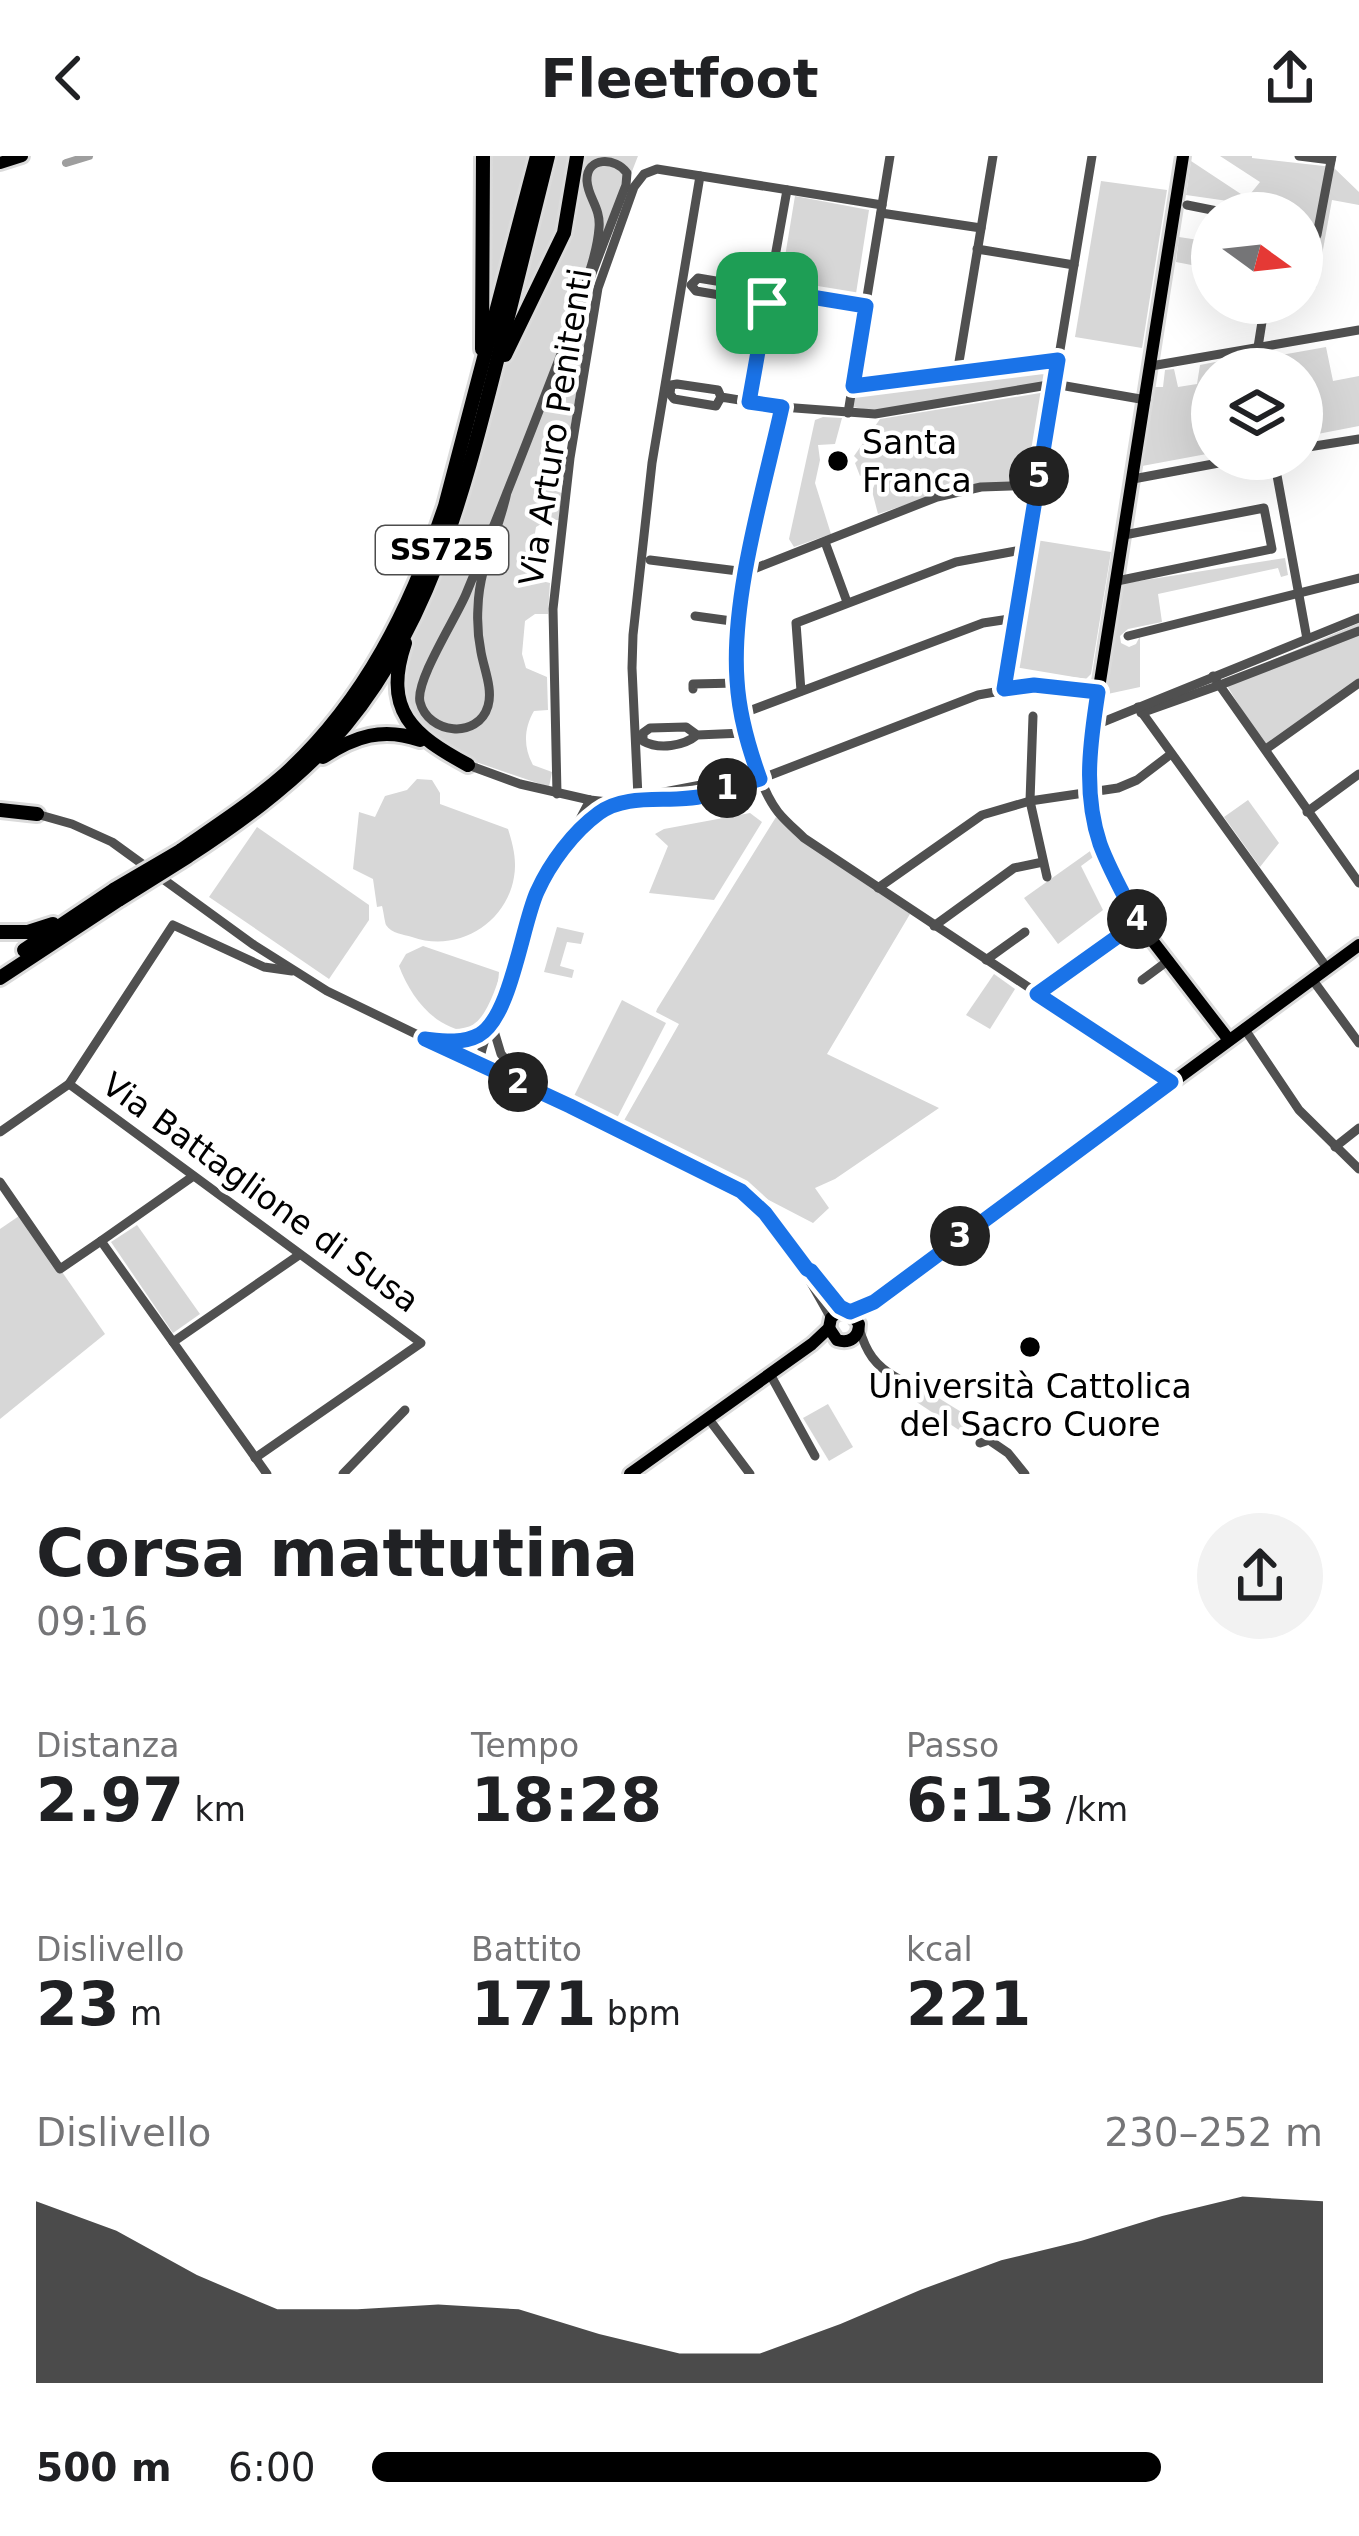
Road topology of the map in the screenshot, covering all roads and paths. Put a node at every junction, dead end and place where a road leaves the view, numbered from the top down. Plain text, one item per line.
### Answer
1 (22, 156) edge
2 (483, 156) edge
3 (537, 156) edge
4 (548, 156) edge
5 (577, 156) edge
6 (890, 156) edge
7 (993, 156) edge
8 (1092, 156) edge
9 (1184, 156) edge
10 (1299, 156) edge
11 (1331, 158) edge
12 (0, 163) edge
13 (700, 176) junction
14 (787, 190) junction
15 (1323, 203) edge
16 (1186, 205) dead end
17 (1191, 206) edge
18 (881, 209) junction
19 (981, 229) junction
20 (977, 249) junction
21 (1074, 266) junction
22 (769, 290) junction
23 (767, 303) junction
24 (866, 306) junction
25 (576, 313) junction
26 (1262, 324) edge
27 (1359, 329) edge
28 (1258, 347) junction
29 (1058, 360) junction
30 (1151, 366) junction
31 (957, 374) junction
32 (486, 379) junction
33 (1054, 384) junction
34 (853, 386) junction
35 (721, 398) junction
36 (1146, 400) junction
37 (749, 402) junction
38 (782, 407) junction
39 (848, 412) junction
40 (1359, 439) edge
41 (1323, 445) edge
42 (1191, 468) edge
43 (1133, 479) junction
44 (1278, 480) edge
45 (1037, 485) junction
46 (507, 492) junction
47 (1286, 522) junction
48 (1267, 526) junction
49 (1124, 536) junction
50 (825, 542) junction
51 (751, 544) junction
52 (1027, 549) junction
53 (650, 560) dead end
54 (778, 560) junction
55 (746, 572) junction
56 (1359, 578) edge
57 (1117, 581) junction
58 (1298, 593) junction
59 (848, 602) junction
60 (415, 615) junction
61 (695, 616) dead end
62 (1016, 618) junction
63 (739, 622) junction
64 (1356, 628) edge
65 (1128, 636) dead end
66 (1307, 639) junction
67 (1216, 681) junction
68 (737, 682) junction
69 (1359, 682) edge
70 (693, 689) dead end
71 (1004, 689) junction
72 (801, 692) junction
73 (1098, 692) junction
74 (1140, 710) junction
75 (741, 714) junction
76 (1033, 716) dead end
77 (1093, 725) junction
78 (744, 733) junction
79 (697, 735) junction
80 (430, 744) junction
81 (1266, 749) junction
82 (1171, 754) junction
83 (468, 765) joint
84 (755, 766) junction
85 (1359, 773) edge
86 (293, 778) junction
87 (760, 779) junction
88 (1090, 793) junction
89 (557, 794) junction
90 (590, 800) junction
91 (1030, 801) junction
92 (617, 803) junction
93 (0, 807) edge
94 (1307, 812) junction
95 (37, 814) joint
96 (579, 827) junction
97 (184, 854) junction
98 (1043, 862) junction
99 (1047, 877) dead end
100 (1359, 883) edge
101 (878, 888) junction
102 (117, 894) junction
103 (1138, 922) junction
104 (934, 926) junction
105 (0, 932) edge
106 (1025, 932) dead end
107 (1359, 945) edge
108 (1169, 960) junction
109 (986, 961) junction
110 (0, 967) edge
111 (1327, 968) junction
112 (294, 971) junction
113 (0, 978) edge
114 (1312, 979) junction
115 (1142, 980) dead end
116 (1037, 994) junction
117 (1244, 1028) junction
118 (491, 1032) junction
119 (425, 1039) junction
120 (1229, 1040) junction
121 (1359, 1042) edge
122 (479, 1064) junction
123 (1171, 1082) junction
124 (69, 1084) junction
125 (530, 1087) junction
126 (1359, 1128) edge
127 (0, 1132) edge
128 (1335, 1147) junction
129 (1359, 1169) edge
130 (192, 1177) junction
131 (0, 1182) edge
132 (101, 1240) junction
133 (299, 1255) junction
134 (845, 1325) junction
135 (173, 1342) junction
136 (867, 1352) junction
137 (770, 1374) junction
138 (897, 1378) dead end
139 (405, 1410) dead end
140 (708, 1418) junction
141 (980, 1443) dead end
142 (815, 1456) dead end
143 (255, 1458) junction
144 (266, 1474) edge
145 (343, 1474) edge
146 (630, 1474) edge
147 (750, 1474) edge
148 (1025, 1474) edge

1 - 12 main road
2 - 32 highway
3 - 32 highway, SS725
4 - 32 highway, SS725
5 - 32 highway
6 - 18 street
7 - 19 street
8 - 21 street
9 - 30 main road
10 - 11 street
11 - 15 street
13 - 14 street, Via Arturo Penitenti
13 - 84 street
13 - 89 street, Via Arturo Penitenti
14 - 18 street, Via Arturo Penitenti
14 - 22 street
16 - 17 street
18 - 19 street, Via Arturo Penitenti
18 - 24 street
19 - 20 street
20 - 21 street
20 - 31 street
21 - 29 street
22 - 23 street
22 - 23 street
22 - 24 street
23 - 37 street
24 - 34 street
25 - 25 street
25 - 46 street
26 - 28 street
27 - 28 street
28 - 30 street
29 - 31 street
29 - 33 street
30 - 36 main road
31 - 34 street
32 - 60 highway, SS725
32 - 97 highway, SS725
33 - 36 street
33 - 39 street
33 - 45 street
34 - 39 street
35 - 35 street
35 - 37 street
36 - 43 main road
37 - 38 street
38 - 39 street
38 - 51 street
40 - 41 street
42 - 43 street
43 - 49 main road
44 - 47 street
45 - 50 street
45 - 52 street
46 - 46 street
47 - 48 street
47 - 58 street
48 - 49 street
48 - 57 street
49 - 57 main road
50 - 54 street
50 - 59 street
51 - 54 street
51 - 55 street
52 - 59 street
52 - 62 street
53 - 55 street
54 - 55 street
55 - 63 street
56 - 58 street
57 - 73 main road
58 - 65 street
58 - 66 street
59 - 72 street
60 - 80 highway
60 - 86 highway, SS725
61 - 63 street
62 - 71 street
62 - 72 street
63 - 68 street
64 - 66 street
64 - 67 street
66 - 67 street
67 - 74 street
67 - 81 street
68 - 70 street
68 - 75 street
69 - 81 street
71 - 73 street
71 - 87 street
72 - 75 street
73 - 77 main road
74 - 77 street
74 - 82 street
75 - 78 street
76 - 91 street
77 - 88 main road
78 - 79 street
78 - 84 street
79 - 79 street
80 - 83 highway
80 - 86 highway
81 - 94 street
82 - 88 street
82 - 111 street
83 - 89 street
84 - 87 street
85 - 94 street
86 - 97 highway, SS725
87 - 92 street
87 - 101 street
88 - 91 street
88 - 103 main road
89 - 90 street
89 - 96 street
90 - 92 street
90 - 96 street
91 - 98 street
91 - 101 street
92 - 96 street
93 - 95 highway
94 - 100 street
95 - 112 street
96 - 118 street
97 - 102 highway, SS725, bridge
98 - 99 street
98 - 104 street
101 - 104 street
102 - 105 highway
102 - 110 highway, SS725
102 - 113 highway, SS725
103 - 108 main road
103 - 116 street
104 - 109 street
106 - 109 street
107 - 111 main road
108 - 115 street
108 - 120 main road
109 - 116 street
111 - 114 main road
112 - 119 street
112 - 124 street
114 - 117 main road
114 - 121 street
116 - 123 street
117 - 120 main road
117 - 128 street
118 - 119 street
118 - 122 street
118 - 125 street
119 - 122 street
120 - 123 main road
122 - 125 street
123 - 134 main road
124 - 127 street
124 - 130 street, Via Battaglione di Susa
125 - 134 street
126 - 128 street
128 - 129 street
130 - 132 street
130 - 133 street, Via Battaglione di Susa
131 - 132 street
132 - 135 street
133 - 135 street
133 - 143 street, Via Battaglione di Susa
134 - 136 street
134 - 136 street
134 - 137 main road
135 - 143 street
136 - 138 street
137 - 140 main road
137 - 142 street
139 - 145 street
140 - 146 main road
140 - 147 street
141 - 148 street
143 - 144 street

